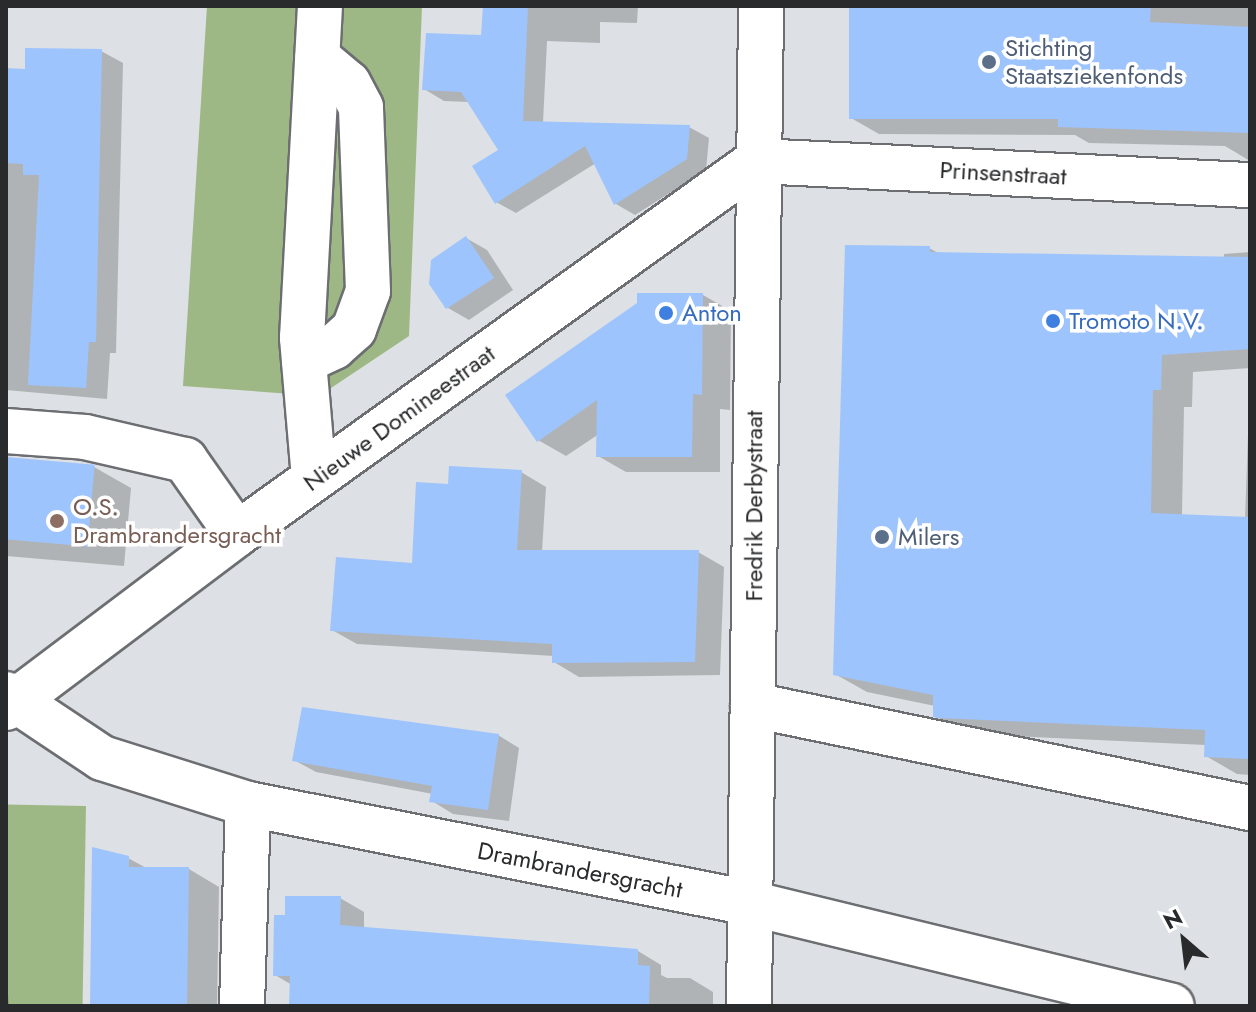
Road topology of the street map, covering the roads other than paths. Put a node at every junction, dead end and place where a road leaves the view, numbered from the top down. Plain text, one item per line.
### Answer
1 (320, 6) edge
2 (761, 6) edge
3 (317, 57) junction
4 (757, 161) junction
5 (1250, 185) edge
6 (304, 361) junction
7 (6, 431) edge
8 (314, 478) junction
9 (237, 534) junction
10 (10, 700) edge
11 (753, 705) junction
12 (248, 804) junction
13 (1250, 808) edge
14 (750, 903) junction
15 (242, 1006) edge
16 (749, 1006) edge
17 (1172, 1006) edge

1 - 3 street
2 - 4 street, Fredrik Derbystraat
3 - 6 street
3 - 6 street
4 - 5 street, Prinsenstraat
4 - 8 street, Nieuwe Domineestraat
4 - 11 street, Fredrik Derbystraat
6 - 8 street
7 - 9 street
8 - 9 street, Nieuwe Domineestraat
9 - 10 street, Nieuwe Domineestraat
10 - 12 street, Drambrandersgracht
11 - 13 street
11 - 14 street, Fredrik Derbystraat
12 - 14 street, Drambrandersgracht
12 - 15 street
14 - 16 street, Fredrik Derbystraat
14 - 17 street, Drambrandersgracht

